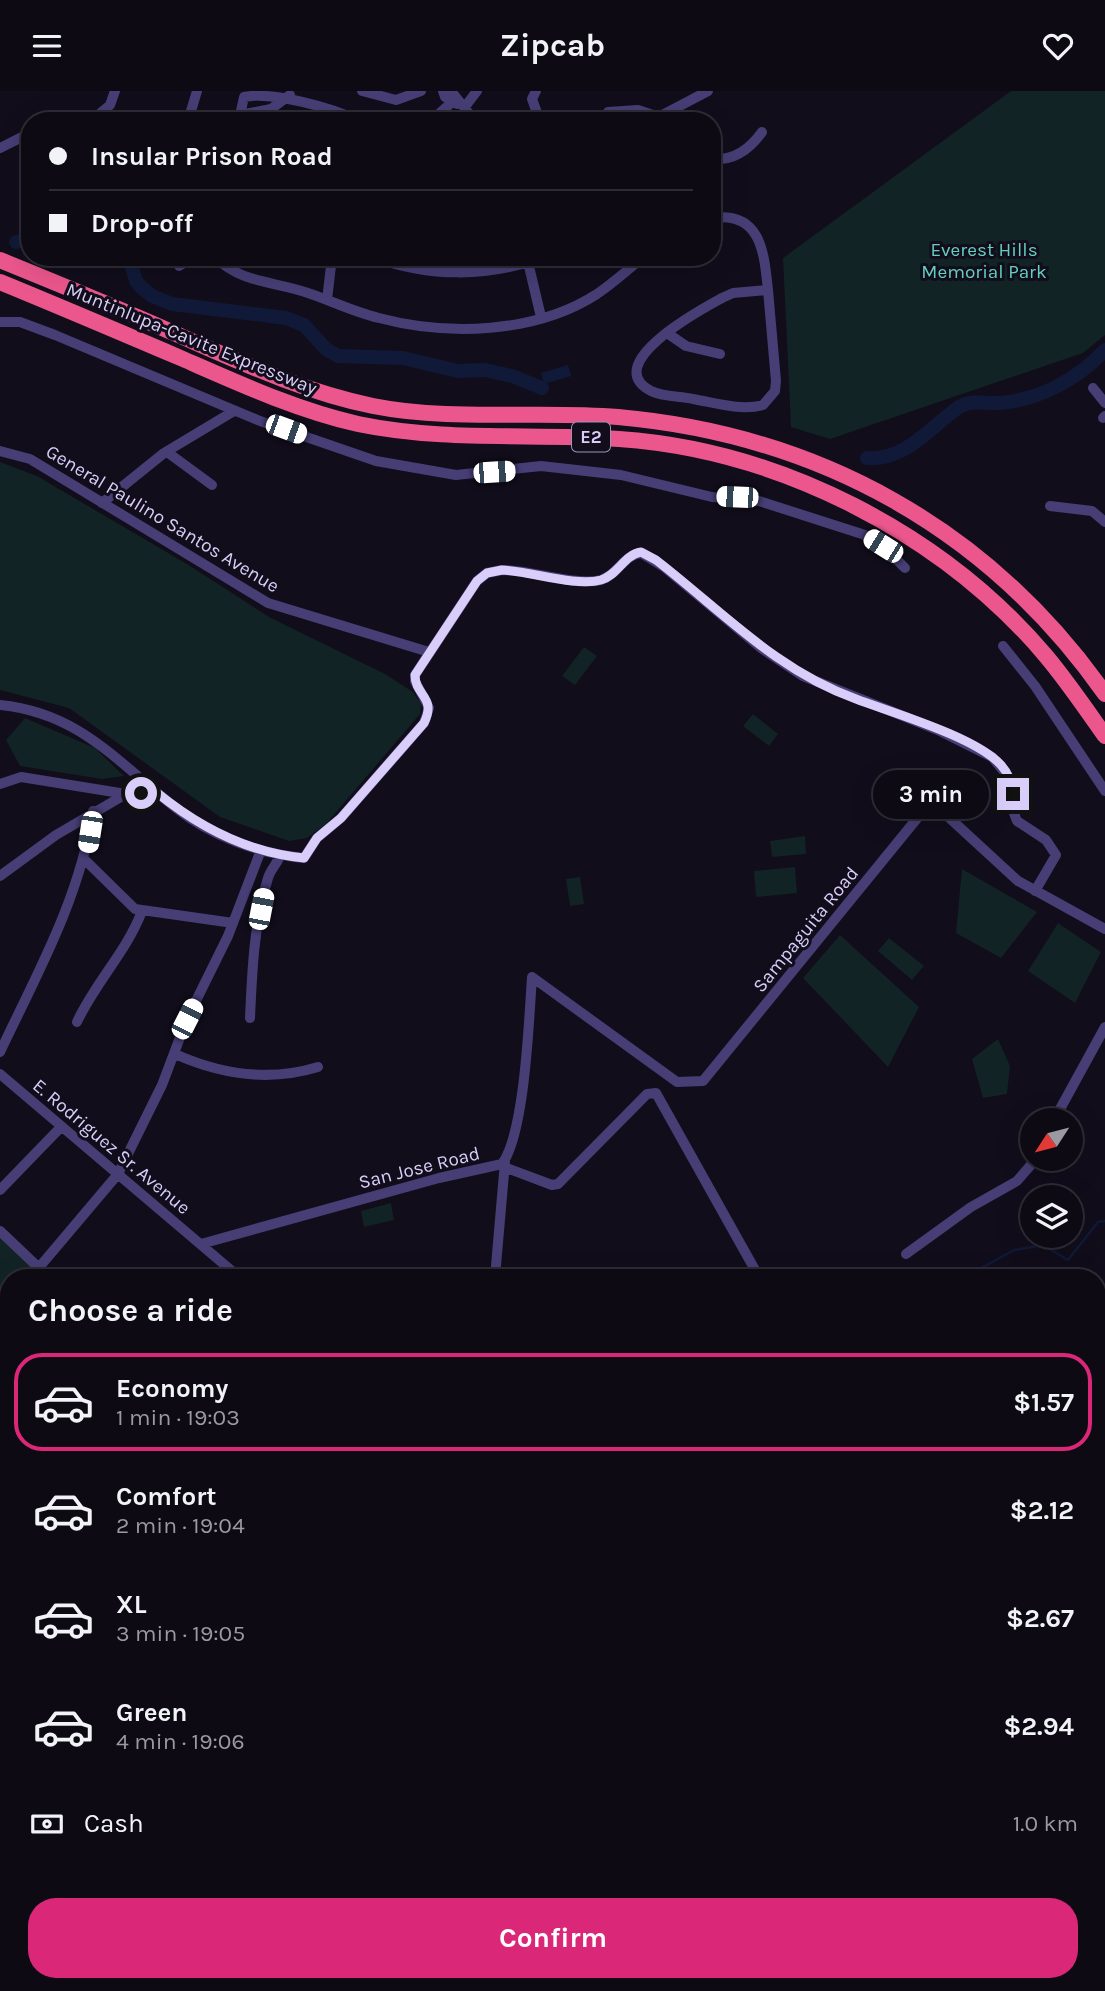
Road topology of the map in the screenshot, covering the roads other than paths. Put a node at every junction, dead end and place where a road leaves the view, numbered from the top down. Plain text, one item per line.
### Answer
1 (115, 91) edge
2 (197, 91) edge
3 (362, 91) edge
4 (421, 91) edge
5 (443, 91) edge
6 (477, 91) edge
7 (536, 91) edge
8 (708, 91) edge
9 (290, 95) dead end
10 (457, 102) edge
11 (102, 112) edge
12 (191, 112) edge
13 (340, 112) edge
14 (537, 112) edge
15 (607, 112) dead end
16 (642, 112) edge
17 (666, 112) edge
18 (762, 132) dead end
19 (21, 138) edge
20 (0, 148) edge
21 (721, 159) edge
22 (721, 219) edge
23 (0, 260) edge
24 (227, 266) edge
25 (331, 266) edge
26 (411, 266) edge
27 (506, 266) edge
28 (528, 266) edge
29 (632, 266) edge
30 (0, 282) edge
31 (768, 290) junction
32 (327, 300) junction
33 (541, 317) junction
34 (0, 322) edge
35 (667, 333) junction
36 (720, 355) dead end
37 (1093, 388) dead end
38 (1105, 403) edge
39 (234, 411) junction
40 (0, 451) edge
41 (167, 452) junction
42 (212, 485) dead end
43 (102, 503) junction
44 (1050, 506) dead end
45 (1105, 522) edge
46 (905, 568) dead end
47 (1003, 646) dead end
48 (429, 652) junction
49 (1105, 694) edge
50 (0, 705) edge
51 (1105, 736) edge
52 (0, 784) edge
53 (1105, 791) edge
54 (156, 792) junction
55 (126, 794) junction
56 (93, 811) junction
57 (261, 850) junction
58 (280, 855) junction
59 (85, 860) junction
60 (0, 876) edge
61 (1035, 891) junction
62 (142, 911) junction
63 (233, 923) junction
64 (1105, 929) edge
65 (532, 977) joint
66 (250, 1018) dead end
67 (77, 1022) dead end
68 (1105, 1027) edge
69 (0, 1052) edge
70 (175, 1054) junction
71 (318, 1067) dead end
72 (0, 1074) edge
73 (1061, 1108) edge
74 (61, 1127) junction
75 (505, 1163) junction
76 (1026, 1171) edge
77 (118, 1174) junction
78 (0, 1190) edge
79 (0, 1231) edge
80 (201, 1244) junction
81 (906, 1254) dead end
82 (39, 1268) joint
83 (230, 1269) edge
84 (496, 1269) edge
85 (755, 1269) edge

1 - 11 street
2 - 12 street
3 - 4 street
5 - 10 street
6 - 10 street
7 - 14 street
8 - 17 street
9 - 13 street
15 - 16 street
18 - 21 street
19 - 20 street
22 - 31 street
23 - 49 highway, Muntinlupa-Cavite Expressway / E2
24 - 32 street
25 - 32 street
26 - 27 street
28 - 33 street
29 - 33 street
30 - 51 highway, Muntinlupa-Cavite Expressway / E2
31 - 35 street
31 - 35 street
32 - 33 street
34 - 39 street
35 - 36 street
37 - 38 street
39 - 41 street
39 - 46 street
40 - 43 street, General Paulino Santos Avenue
41 - 42 street
41 - 43 street
43 - 48 street, General Paulino Santos Avenue
44 - 45 street
47 - 53 street
48 - 58 street
48 - 61 street
50 - 54 street
52 - 55 street
54 - 55 street
54 - 57 street
55 - 56 street
56 - 59 street
56 - 60 street
57 - 58 street
57 - 63 street
58 - 66 street
59 - 62 street
59 - 69 street
61 - 64 street, Sampaguita Road
61 - 65 street, Sampaguita Road
62 - 63 street
62 - 67 street
63 - 70 street
65 - 75 street, San Jose Road
68 - 73 street
70 - 71 street
70 - 77 street
72 - 74 street, E. Rodriguez Sr. Avenue
74 - 77 street, E. Rodriguez Sr. Avenue
74 - 78 street
75 - 80 street, San Jose Road
75 - 84 street
75 - 85 street
76 - 81 street
77 - 80 street, E. Rodriguez Sr. Avenue
77 - 82 street
79 - 82 street
80 - 83 street, E. Rodriguez Sr. Avenue

